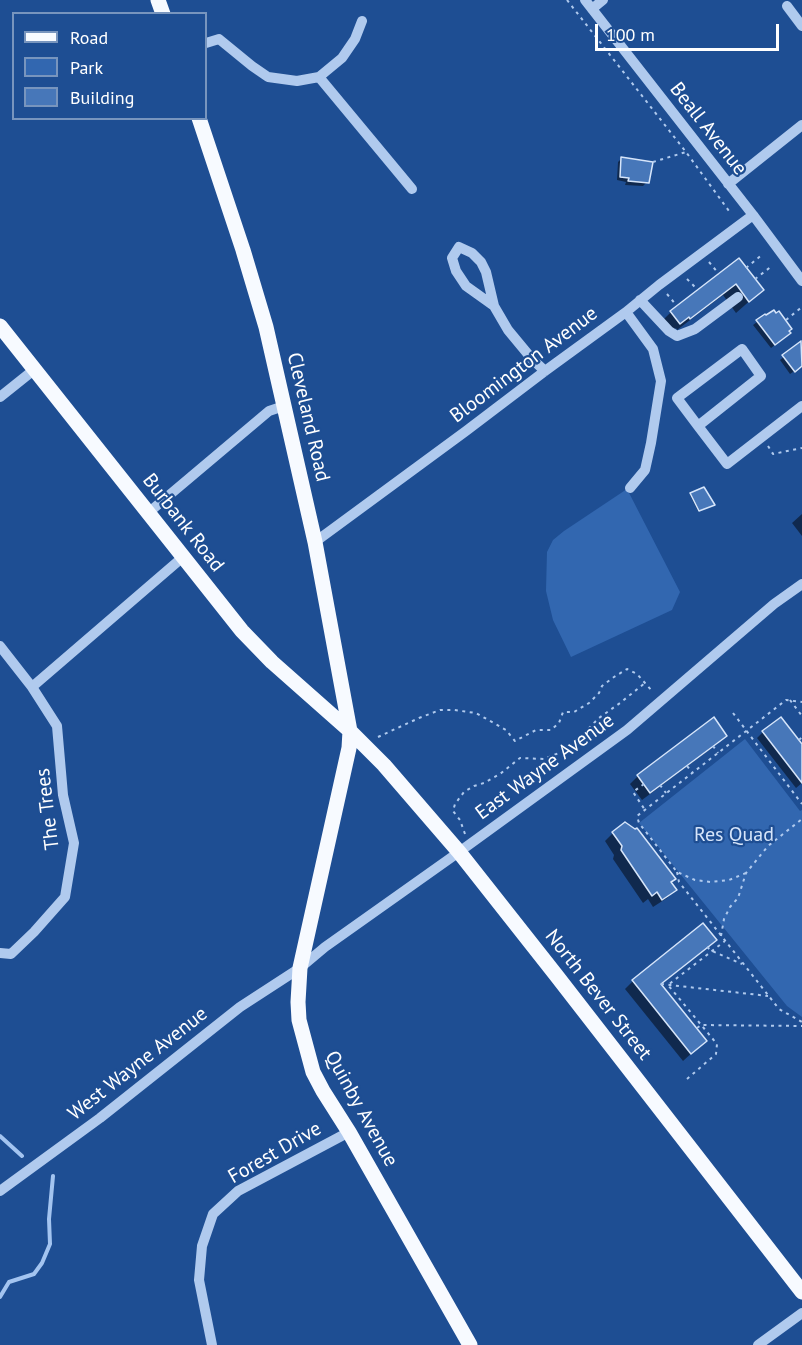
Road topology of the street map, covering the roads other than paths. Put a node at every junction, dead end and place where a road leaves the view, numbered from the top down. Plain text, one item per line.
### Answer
1 (603, 0) edge
2 (588, 4) edge
3 (788, 6) dead end
4 (362, 21) dead end
5 (802, 26) edge
6 (207, 43) edge
7 (319, 77) junction
8 (200, 120) edge
9 (802, 125) edge
10 (729, 184) junction
11 (412, 189) dead end
12 (753, 215) junction
13 (802, 281) edge
14 (738, 297) dead end
15 (640, 300) junction
16 (494, 306) junction
17 (626, 312) junction
18 (0, 326) edge
19 (35, 369) junction
20 (544, 370) junction
21 (0, 397) edge
22 (284, 406) junction
23 (802, 406) edge
24 (698, 426) junction
25 (630, 488) dead end
26 (148, 513) junction
27 (315, 542) junction
28 (183, 557) junction
29 (802, 584) edge
30 (0, 646) edge
31 (32, 687) junction
32 (350, 731) junction
33 (459, 852) junction
34 (0, 953) edge
35 (300, 968) junction
36 (349, 1132) junction
37 (0, 1191) edge
38 (802, 1292) edge
39 (802, 1313) edge
40 (212, 1345) edge
41 (470, 1345) edge
42 (758, 1345) edge

1 - 2 street
2 - 10 street, Beall Avenue
3 - 5 street
4 - 7 street
6 - 7 street
7 - 11 street
8 - 22 main road, Cleveland Road
9 - 10 street
10 - 12 street, Beall Avenue
12 - 13 street, Beall Avenue
12 - 15 street, Bloomington Avenue
14 - 15 street
15 - 17 street, Bloomington Avenue
16 - 16 street
16 - 20 street
17 - 20 street, Bloomington Avenue
17 - 25 street
18 - 19 main road, Burbank Road
19 - 21 street
19 - 26 main road, Burbank Road
20 - 27 street, Bloomington Avenue
22 - 26 street
22 - 27 main road, Cleveland Road
23 - 24 street
24 - 24 street
26 - 28 main road, Burbank Road
27 - 32 main road, Cleveland Road
28 - 31 street
28 - 32 main road, Burbank Road
29 - 33 street, East Wayne Avenue
30 - 31 street, The Trees
31 - 34 street, The Trees
32 - 33 main road, North Bever Street
32 - 35 main road, Quinby Avenue
33 - 35 street, East Wayne Avenue
33 - 38 main road, North Bever Street
35 - 36 main road, Quinby Avenue
35 - 37 street, West Wayne Avenue
36 - 40 street, Forest Drive
36 - 41 main road, Quinby Avenue
39 - 42 street

